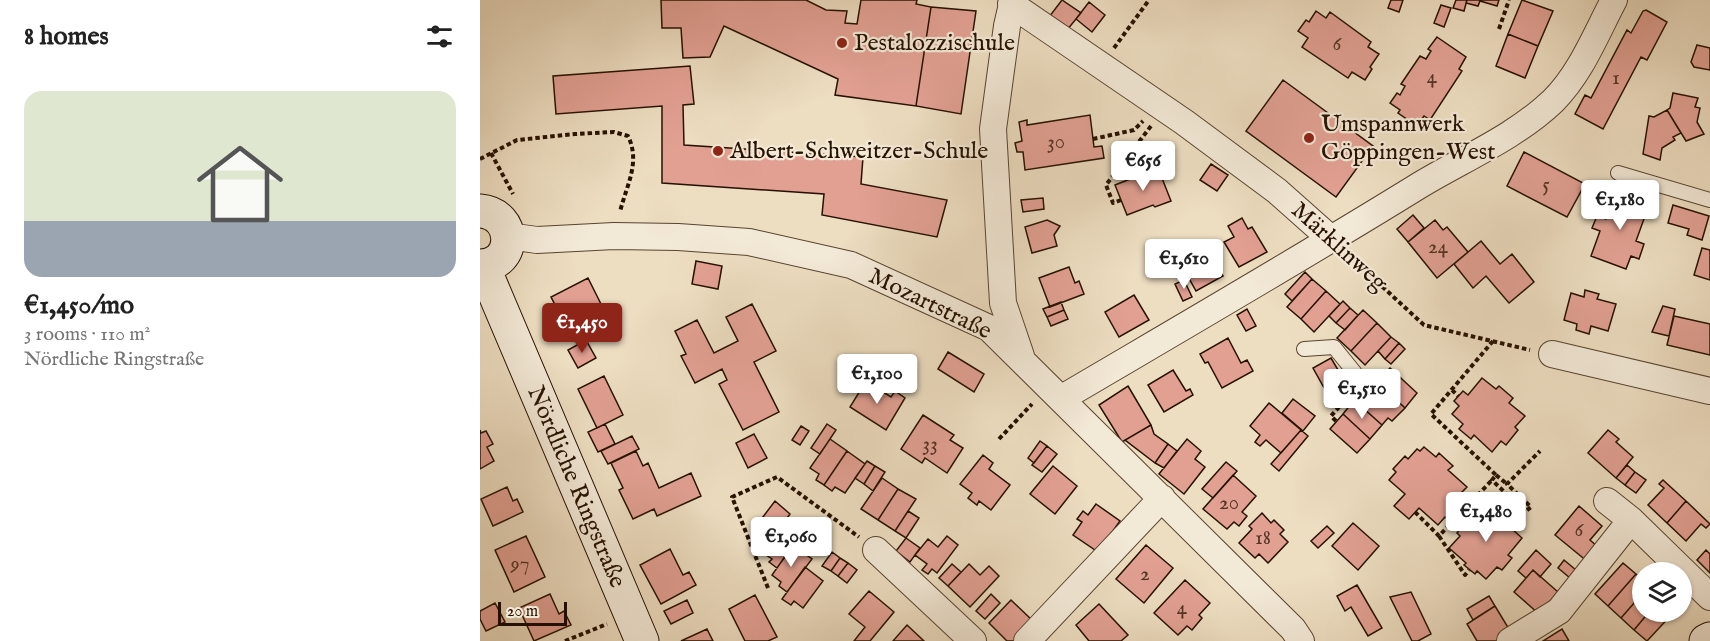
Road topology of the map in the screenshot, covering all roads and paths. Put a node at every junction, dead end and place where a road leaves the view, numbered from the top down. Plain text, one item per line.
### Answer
1 (1149, 0) edge
2 (1509, 0) edge
3 (1614, 0) edge
4 (1012, 2) edge
5 (1499, 29) dead end
6 (1102, 66) junction
7 (1161, 107) junction
8 (1093, 139) dead end
9 (480, 159) edge
10 (1618, 172) dead end
11 (1121, 200) dead end
12 (1710, 200) edge
13 (480, 211) edge
14 (508, 236) junction
15 (615, 236) junction
16 (1331, 239) junction
17 (482, 266) edge
18 (1493, 341) junction
19 (1304, 349) dead end
20 (1552, 354) joint
21 (1022, 359) junction
22 (1344, 380) dead end
23 (1452, 390) junction
24 (1710, 391) edge
25 (1055, 392) junction
26 (1458, 396) dead end
27 (1344, 402) dead end
28 (1349, 407) dead end
29 (999, 439) dead end
30 (1540, 451) dead end
31 (1496, 475) junction
32 (1492, 480) junction
33 (1507, 484) junction
34 (1162, 498) junction
35 (1607, 501) dead end
36 (1415, 512) dead end
37 (1631, 520) junction
38 (1439, 536) junction
39 (876, 550) joint
40 (1469, 570) dead end
41 (768, 588) dead end
42 (1710, 597) edge
43 (636, 628) edge
44 (1710, 639) edge
45 (565, 641) edge
46 (973, 641) edge
47 (1027, 641) edge
48 (1301, 641) edge
49 (1510, 641) edge
50 (1706, 641) edge

1 - 6 path
2 - 5 path
3 - 16 street
4 - 6 street, Märklinweg
4 - 21 street
6 - 7 street, Märklinweg
7 - 8 path
7 - 11 path
7 - 16 street, Märklinweg
9 - 15 path
10 - 12 lane
13 - 14 street
14 - 15 street, Mozartstraße
14 - 17 street, Nördliche Ringstraße
15 - 21 street, Mozartstraße
16 - 18 path, Märklinweg
16 - 25 street
17 - 43 street, Nördliche Ringstraße
18 - 20 path, Märklinweg
18 - 23 path
19 - 22 lane
20 - 24 street
21 - 25 street, Mozartstraße
23 - 26 path
23 - 31 path
25 - 29 path
25 - 34 street, Mozartstraße
27 - 28 path
30 - 33 path
31 - 32 path
31 - 33 path
32 - 33 path
32 - 38 path
34 - 47 street
34 - 48 street, Mozartstraße
35 - 37 street
36 - 38 path
37 - 42 street
37 - 49 street
38 - 40 path
39 - 41 path
39 - 46 street
43 - 45 path
44 - 50 street

